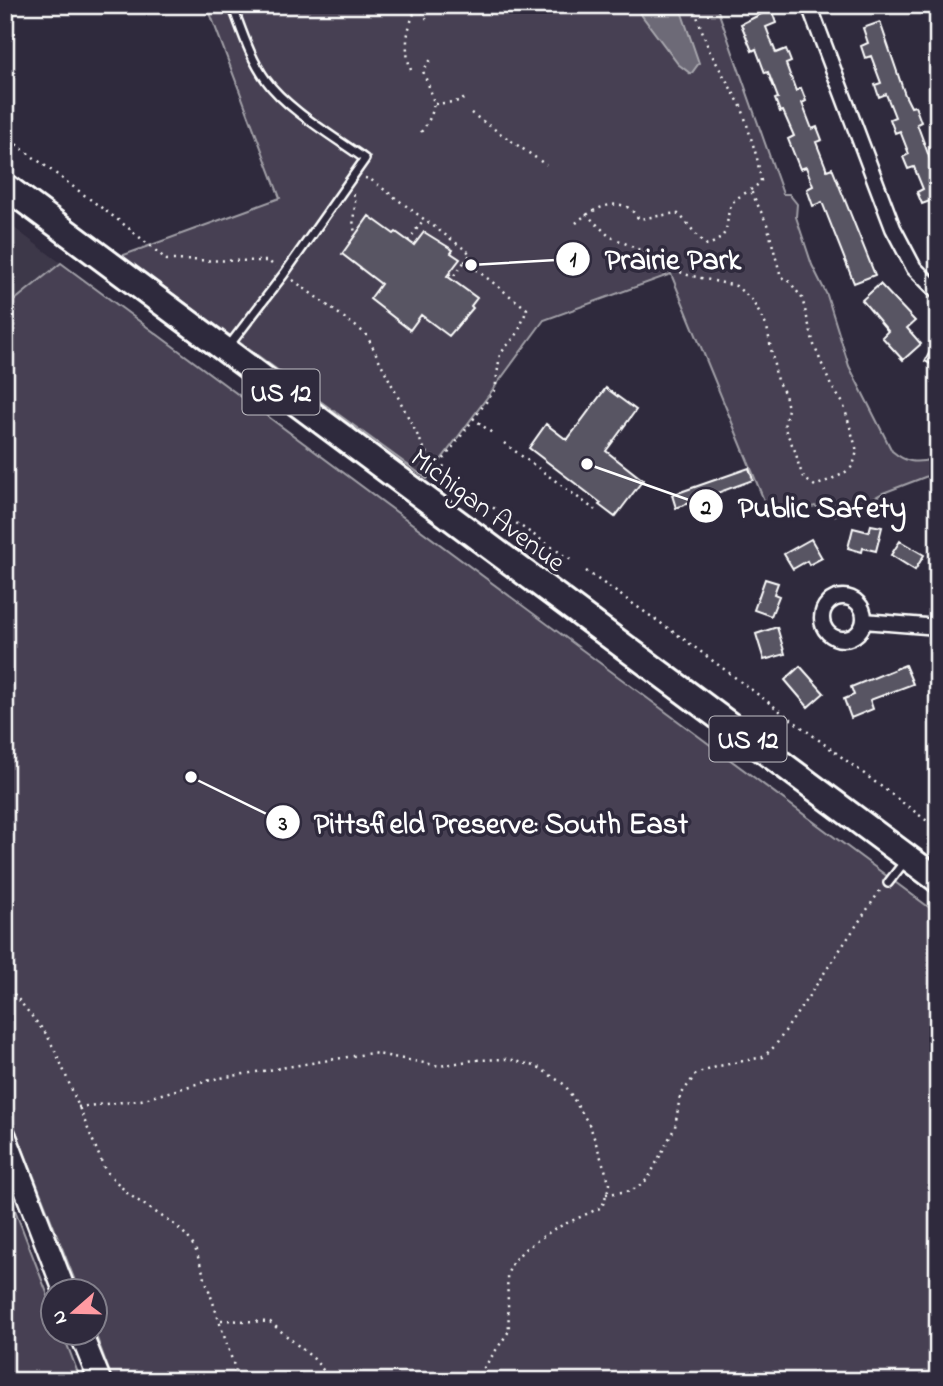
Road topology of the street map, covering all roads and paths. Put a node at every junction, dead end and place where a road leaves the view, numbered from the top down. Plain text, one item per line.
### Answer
1 (232, 5) edge
2 (418, 5) edge
3 (693, 5) edge
4 (808, 5) edge
5 (429, 23) dead end
6 (432, 58) dead end
7 (411, 70) dead end
8 (467, 96) dead end
9 (435, 104) junction
10 (471, 113) dead end
11 (421, 132) dead end
12 (5, 136) edge
13 (546, 165) dead end
14 (5, 186) edge
15 (751, 191) junction
16 (586, 214) junction
17 (424, 219) junction
18 (576, 223) dead end
19 (356, 235) dead end
20 (408, 241) dead end
21 (466, 261) junction
22 (278, 269) dead end
23 (449, 274) dead end
24 (291, 279) dead end
25 (938, 292) edge
26 (225, 351) junction
27 (473, 418) junction
28 (492, 433) dead end
29 (504, 443) dead end
30 (441, 463) junction
31 (455, 481) dead end
32 (464, 488) dead end
33 (594, 510) dead end
34 (574, 562) dead end
35 (586, 571) dead end
36 (864, 621) dead end
37 (938, 627) edge
38 (938, 829) edge
39 (907, 857) junction
40 (938, 880) edge
41 (888, 883) joint
42 (5, 984) edge
43 (78, 1107) junction
44 (5, 1136) edge
45 (606, 1194) junction
46 (60, 1278) edge
47 (221, 1320) junction
48 (87, 1348) edge
49 (100, 1381) edge
50 (239, 1381) edge
51 (332, 1381) edge
52 (475, 1381) edge

1 - 26 lane
2 - 5 path
2 - 7 path
3 - 15 path
4 - 25 street
6 - 9 path
8 - 9 path
9 - 11 path
10 - 13 path
12 - 22 path
14 - 26 highway, Michigan Avenue / US 12
15 - 16 path
15 - 16 path
16 - 18 path
17 - 19 path
17 - 20 path
17 - 21 path
21 - 23 path
21 - 27 path
24 - 30 path
26 - 39 highway, Michigan Avenue / US 12
27 - 28 path
27 - 30 path
29 - 33 path
30 - 31 path
32 - 34 path
35 - 38 path
36 - 37 street
39 - 40 highway, Michigan Avenue / US 12
39 - 41 lane
41 - 45 path
42 - 43 path
43 - 45 path
43 - 47 path
44 - 46 main road
45 - 52 path
47 - 50 path
47 - 51 path
48 - 49 main road

